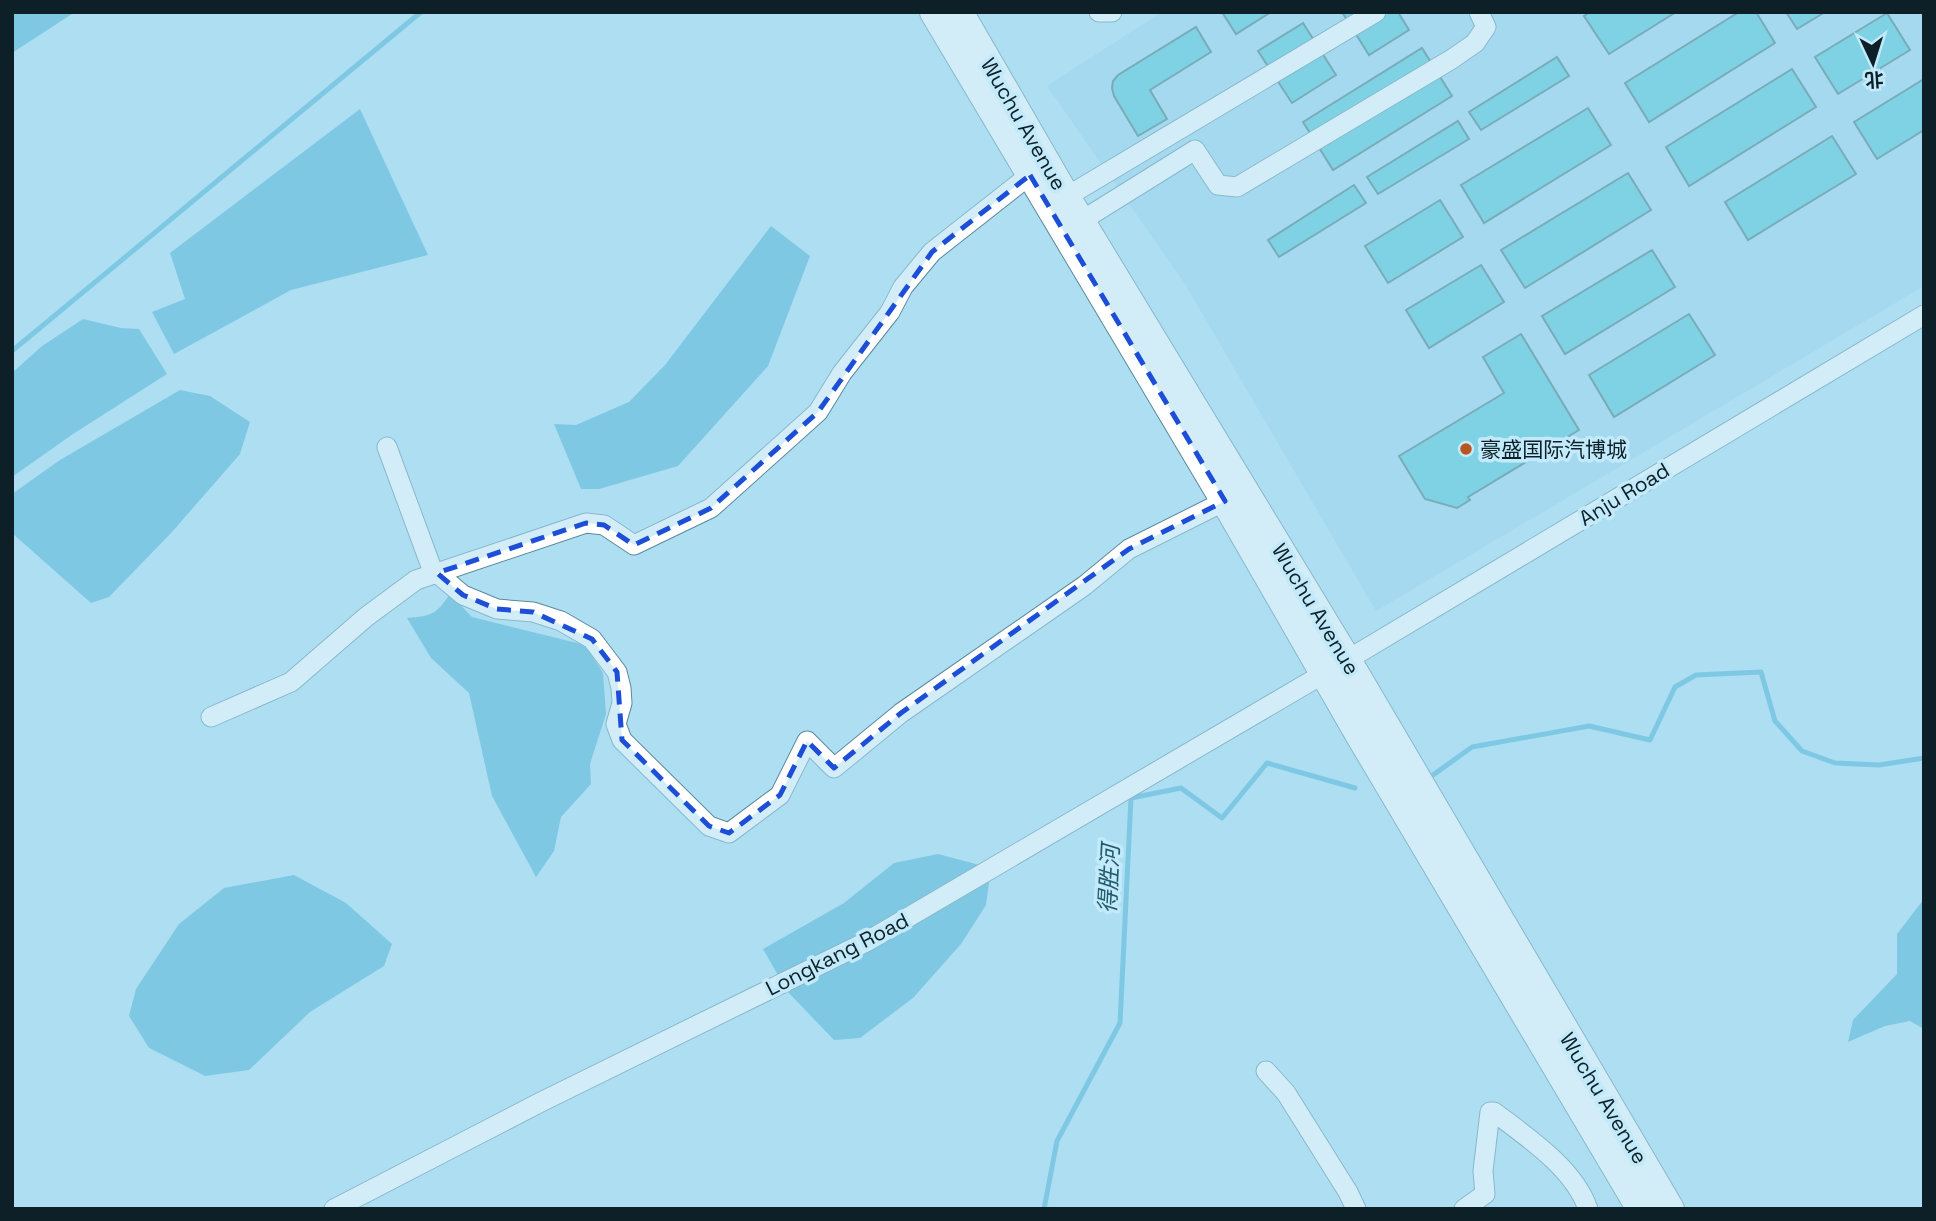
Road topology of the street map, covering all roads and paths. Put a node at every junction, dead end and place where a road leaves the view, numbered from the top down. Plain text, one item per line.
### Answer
1 (934, 12) edge
2 (959, 12) edge
3 (1099, 12) edge
4 (1112, 12) edge
5 (1376, 12) edge
6 (1479, 12) edge
7 (1030, 175) junction
8 (1073, 209) junction
9 (1924, 314) edge
10 (387, 447) dead end
11 (1225, 501) junction
12 (437, 573) junction
13 (1336, 666) junction
14 (211, 718) dead end
15 (1455, 869) junction
16 (1266, 1071) dead end
17 (334, 1209) edge
18 (1356, 1209) edge
19 (1464, 1209) edge
20 (1588, 1209) edge
21 (1641, 1209) edge
22 (1670, 1209) edge

1 - 7 highway, Wuchu Avenue
2 - 8 highway, Wuchu Avenue
3 - 4 street
5 - 8 street
6 - 8 street
7 - 11 highway, Wuchu Avenue
7 - 12 street
8 - 13 highway, Wuchu Avenue
9 - 13 street, Anju Road
10 - 12 street
11 - 12 street
11 - 13 highway, Wuchu Avenue
12 - 14 street
13 - 15 highway, Wuchu Avenue
13 - 17 street, Longkang Road
15 - 21 highway, Wuchu Avenue
15 - 22 highway, Wuchu Avenue
16 - 18 street
19 - 20 street

